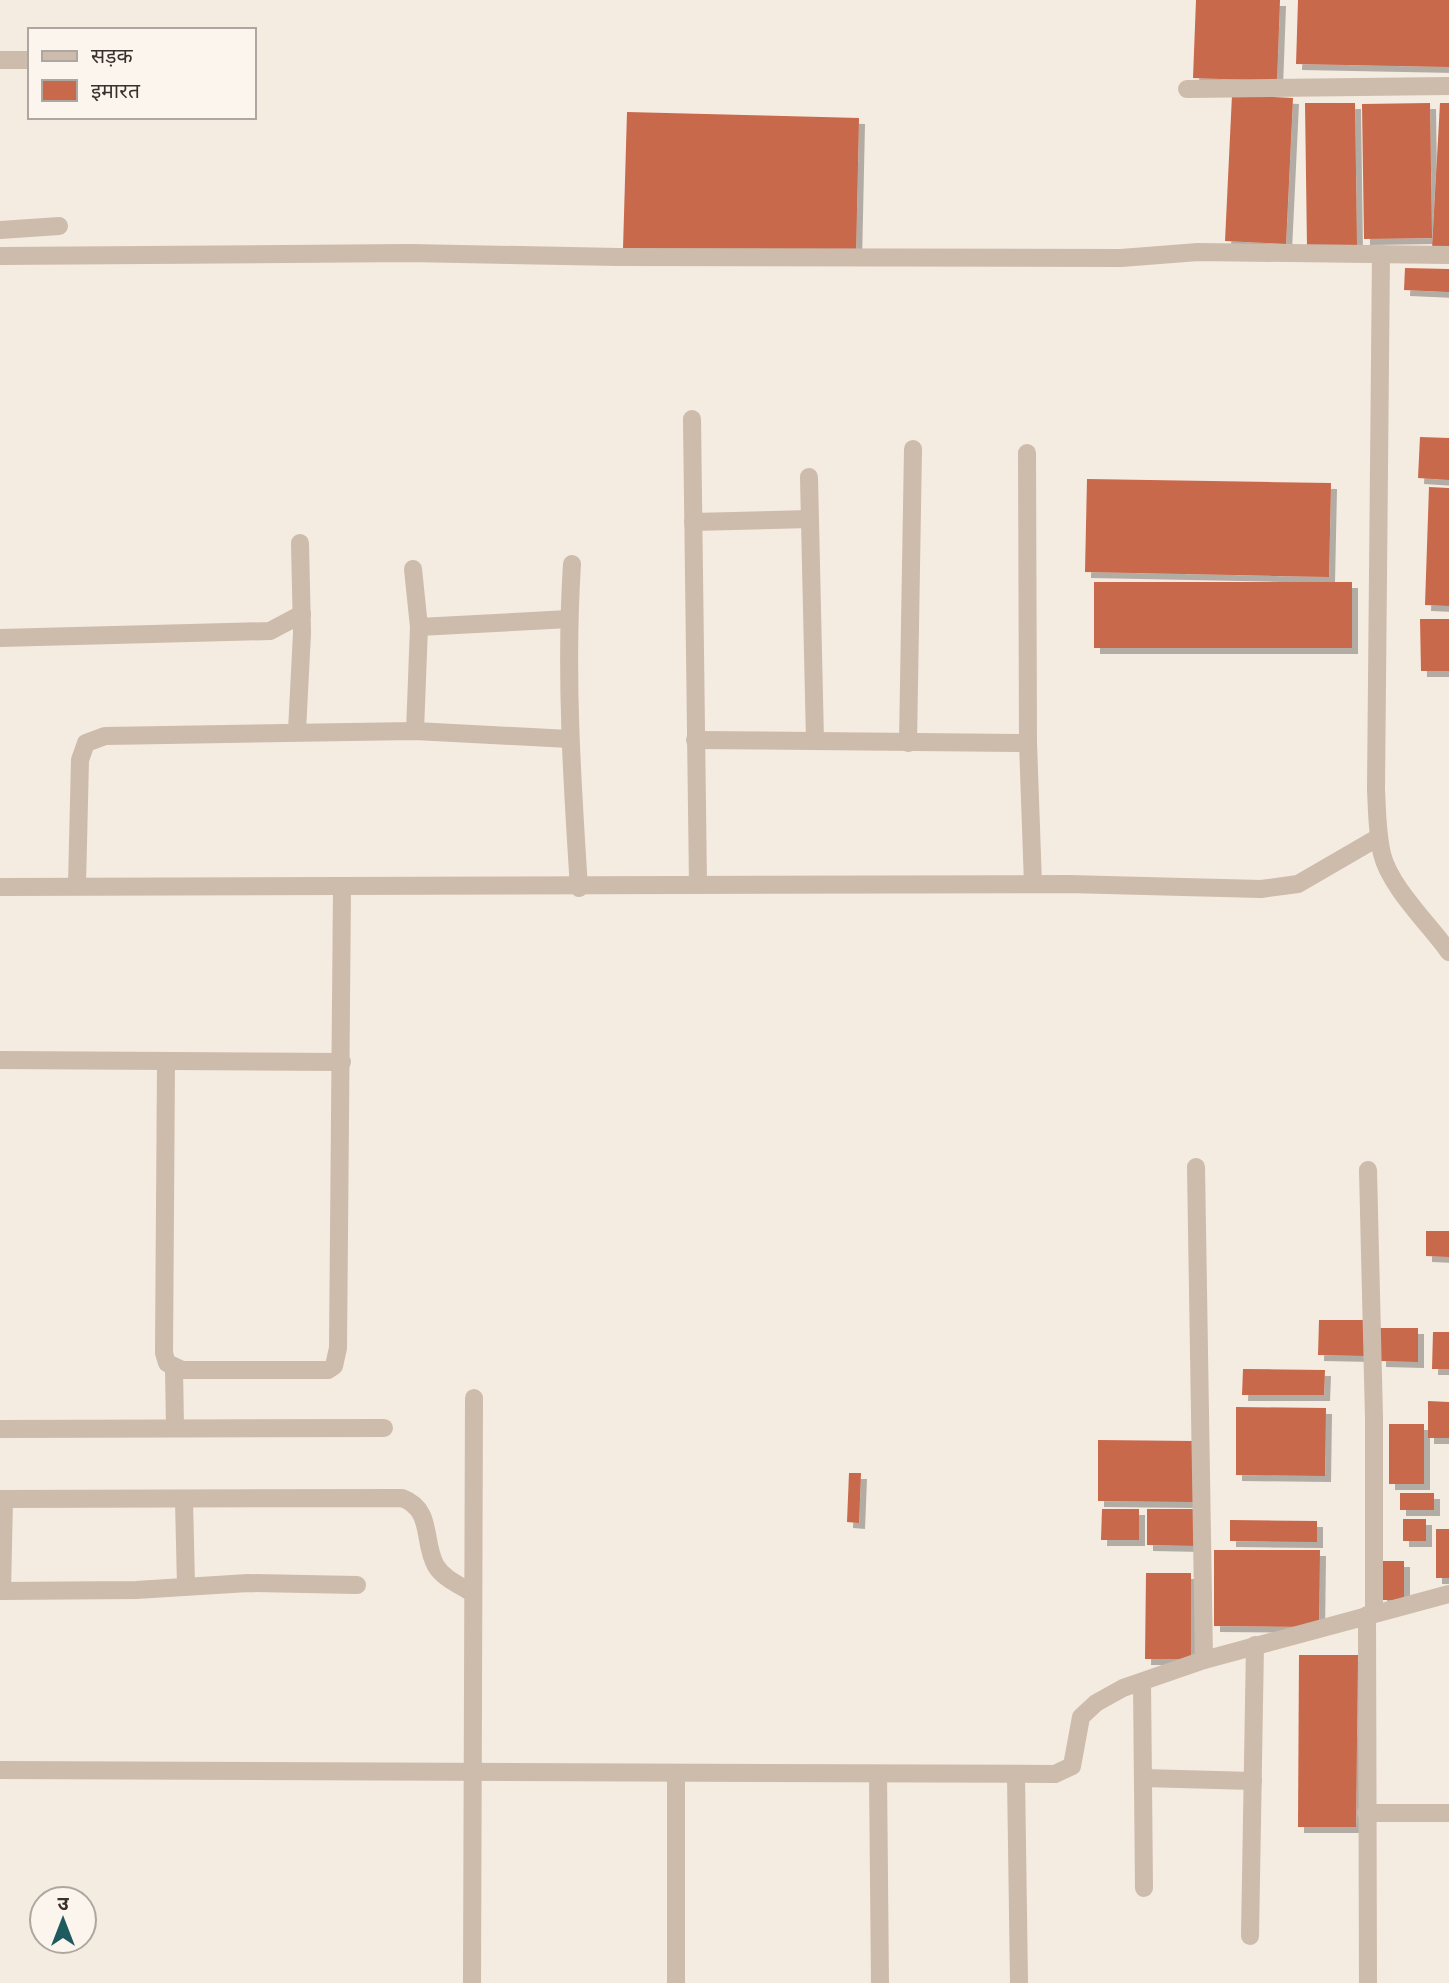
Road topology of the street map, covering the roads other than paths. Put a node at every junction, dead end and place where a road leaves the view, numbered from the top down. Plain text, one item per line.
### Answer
1 (0, 60) edge
2 (28, 60) edge
3 (1449, 86) edge
4 (1187, 89) dead end
5 (59, 226) dead end
6 (0, 230) edge
7 (1381, 254) junction
8 (1449, 255) edge
9 (0, 256) edge
10 (692, 419) dead end
11 (913, 449) dead end
12 (1027, 453) dead end
13 (809, 477) dead end
14 (810, 519) junction
15 (693, 522) junction
16 (300, 543) dead end
17 (572, 564) dead end
18 (413, 569) dead end
19 (302, 614) junction
20 (569, 618) junction
21 (419, 627) junction
22 (0, 638) edge
23 (297, 731) junction
24 (415, 731) junction
25 (569, 739) junction
26 (695, 740) junction
27 (815, 741) junction
28 (908, 743) junction
29 (1028, 743) junction
30 (1379, 837) junction
31 (1033, 884) junction
32 (77, 885) junction
33 (698, 886) junction
34 (0, 887) edge
35 (342, 888) junction
36 (579, 888) junction
37 (1449, 952) edge
38 (0, 1060) edge
39 (342, 1062) junction
40 (166, 1063) junction
41 (1196, 1167) dead end
42 (1368, 1170) dead end
43 (174, 1368) junction
44 (474, 1398) dead end
45 (175, 1427) junction
46 (384, 1428) dead end
47 (0, 1429) edge
48 (2, 1499) edge
49 (184, 1500) junction
50 (357, 1585) dead end
51 (186, 1586) junction
52 (1, 1591) edge
53 (472, 1593) junction
54 (1449, 1594) edge
55 (1370, 1614) junction
56 (1255, 1645) junction
57 (1204, 1660) junction
58 (1142, 1682) junction
59 (0, 1770) edge
60 (472, 1772) junction
61 (676, 1773) junction
62 (878, 1774) junction
63 (1016, 1776) junction
64 (1143, 1778) junction
65 (1253, 1781) junction
66 (1366, 1813) junction
67 (1449, 1813) edge
68 (1144, 1888) dead end
69 (1250, 1936) dead end
70 (472, 1983) edge
71 (677, 1983) edge
72 (880, 1983) edge
73 (1019, 1983) edge
74 (1368, 1983) edge

1 - 2 street
3 - 4 street
5 - 6 street
7 - 8 street
7 - 9 street
7 - 30 street
10 - 15 street
11 - 28 street
12 - 29 street
13 - 14 street
14 - 15 street
14 - 27 street
15 - 26 street
16 - 19 street
17 - 20 street
18 - 21 street
19 - 22 street
19 - 23 street
20 - 21 street
20 - 25 street
21 - 24 street
23 - 24 street
23 - 32 street
24 - 25 street
25 - 36 street
26 - 27 street
26 - 33 street
27 - 28 street
28 - 29 street
29 - 31 street
30 - 31 street
30 - 37 street
31 - 33 street
32 - 34 street
32 - 35 street
33 - 36 street
35 - 36 street
35 - 39 street
38 - 40 street
39 - 40 street
39 - 43 street
40 - 43 street
41 - 57 street
42 - 55 street
43 - 45 street
44 - 53 street
45 - 46 street
45 - 47 street
48 - 49 street
48 - 52 street
49 - 51 street
49 - 53 street
50 - 51 street
51 - 52 street
53 - 60 street
54 - 55 street
55 - 56 street
55 - 66 street
56 - 57 street
56 - 65 street
57 - 58 street
58 - 63 street
58 - 64 street
59 - 60 street
60 - 61 street
60 - 70 street
61 - 62 street
61 - 71 street
62 - 63 street
62 - 72 street
63 - 73 street
64 - 65 street
64 - 68 street
65 - 69 street
66 - 67 street
66 - 74 street

